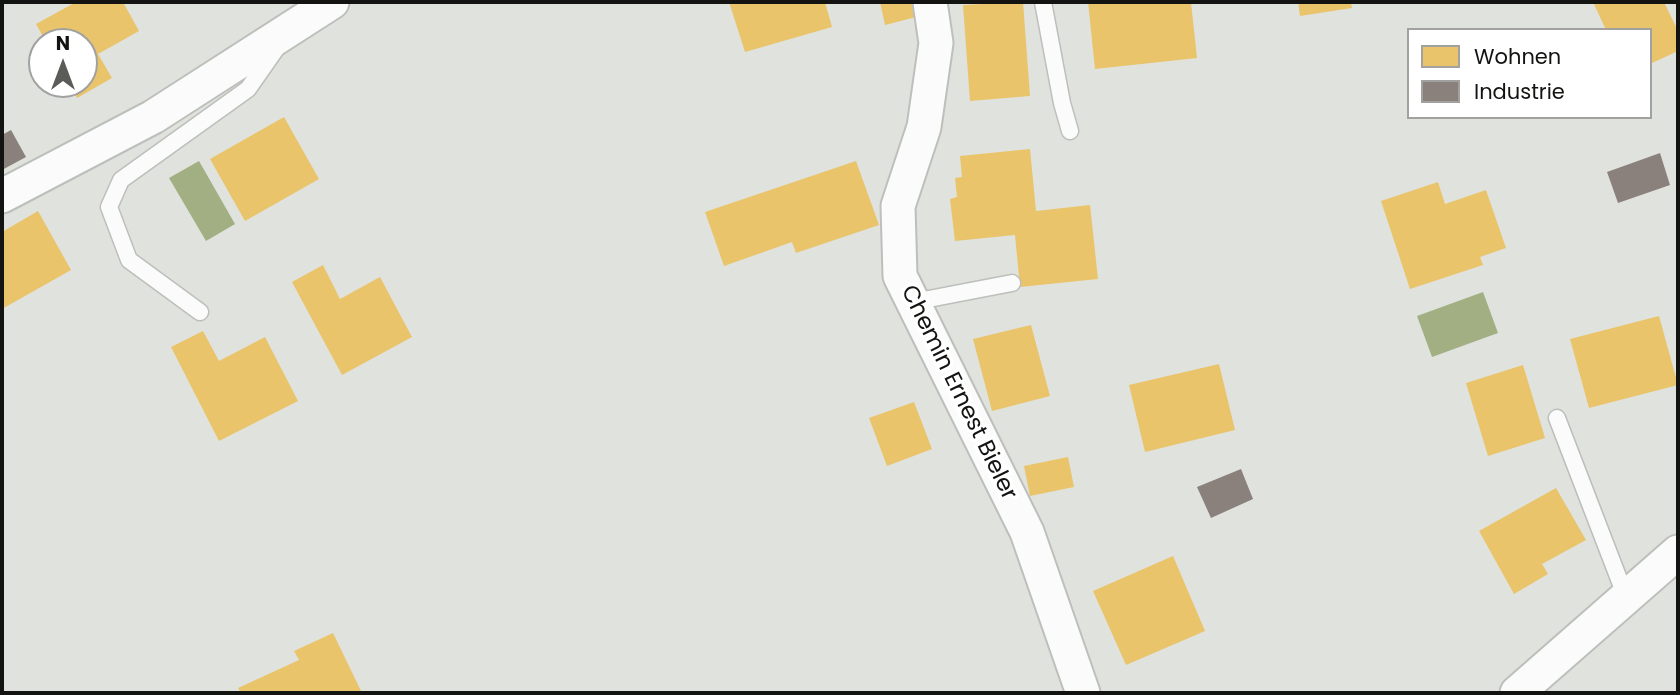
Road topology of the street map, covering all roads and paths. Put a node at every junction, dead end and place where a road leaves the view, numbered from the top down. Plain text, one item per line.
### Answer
1 (332, 2) edge
2 (930, 2) edge
3 (1043, 2) edge
4 (289, 29) junction
5 (1070, 131) dead end
6 (2, 196) edge
7 (1012, 283) dead end
8 (913, 302) junction
9 (200, 312) dead end
10 (1557, 418) dead end
11 (1678, 552) edge
12 (1627, 600) junction
13 (1083, 693) edge
14 (1517, 693) edge

1 - 4 street
2 - 8 street, Chemin Ernest Bieler
3 - 5 lane
4 - 6 street
4 - 9 lane
7 - 8 lane
8 - 13 street, Chemin Ernest Bieler
10 - 12 lane
11 - 12 street
12 - 14 street

